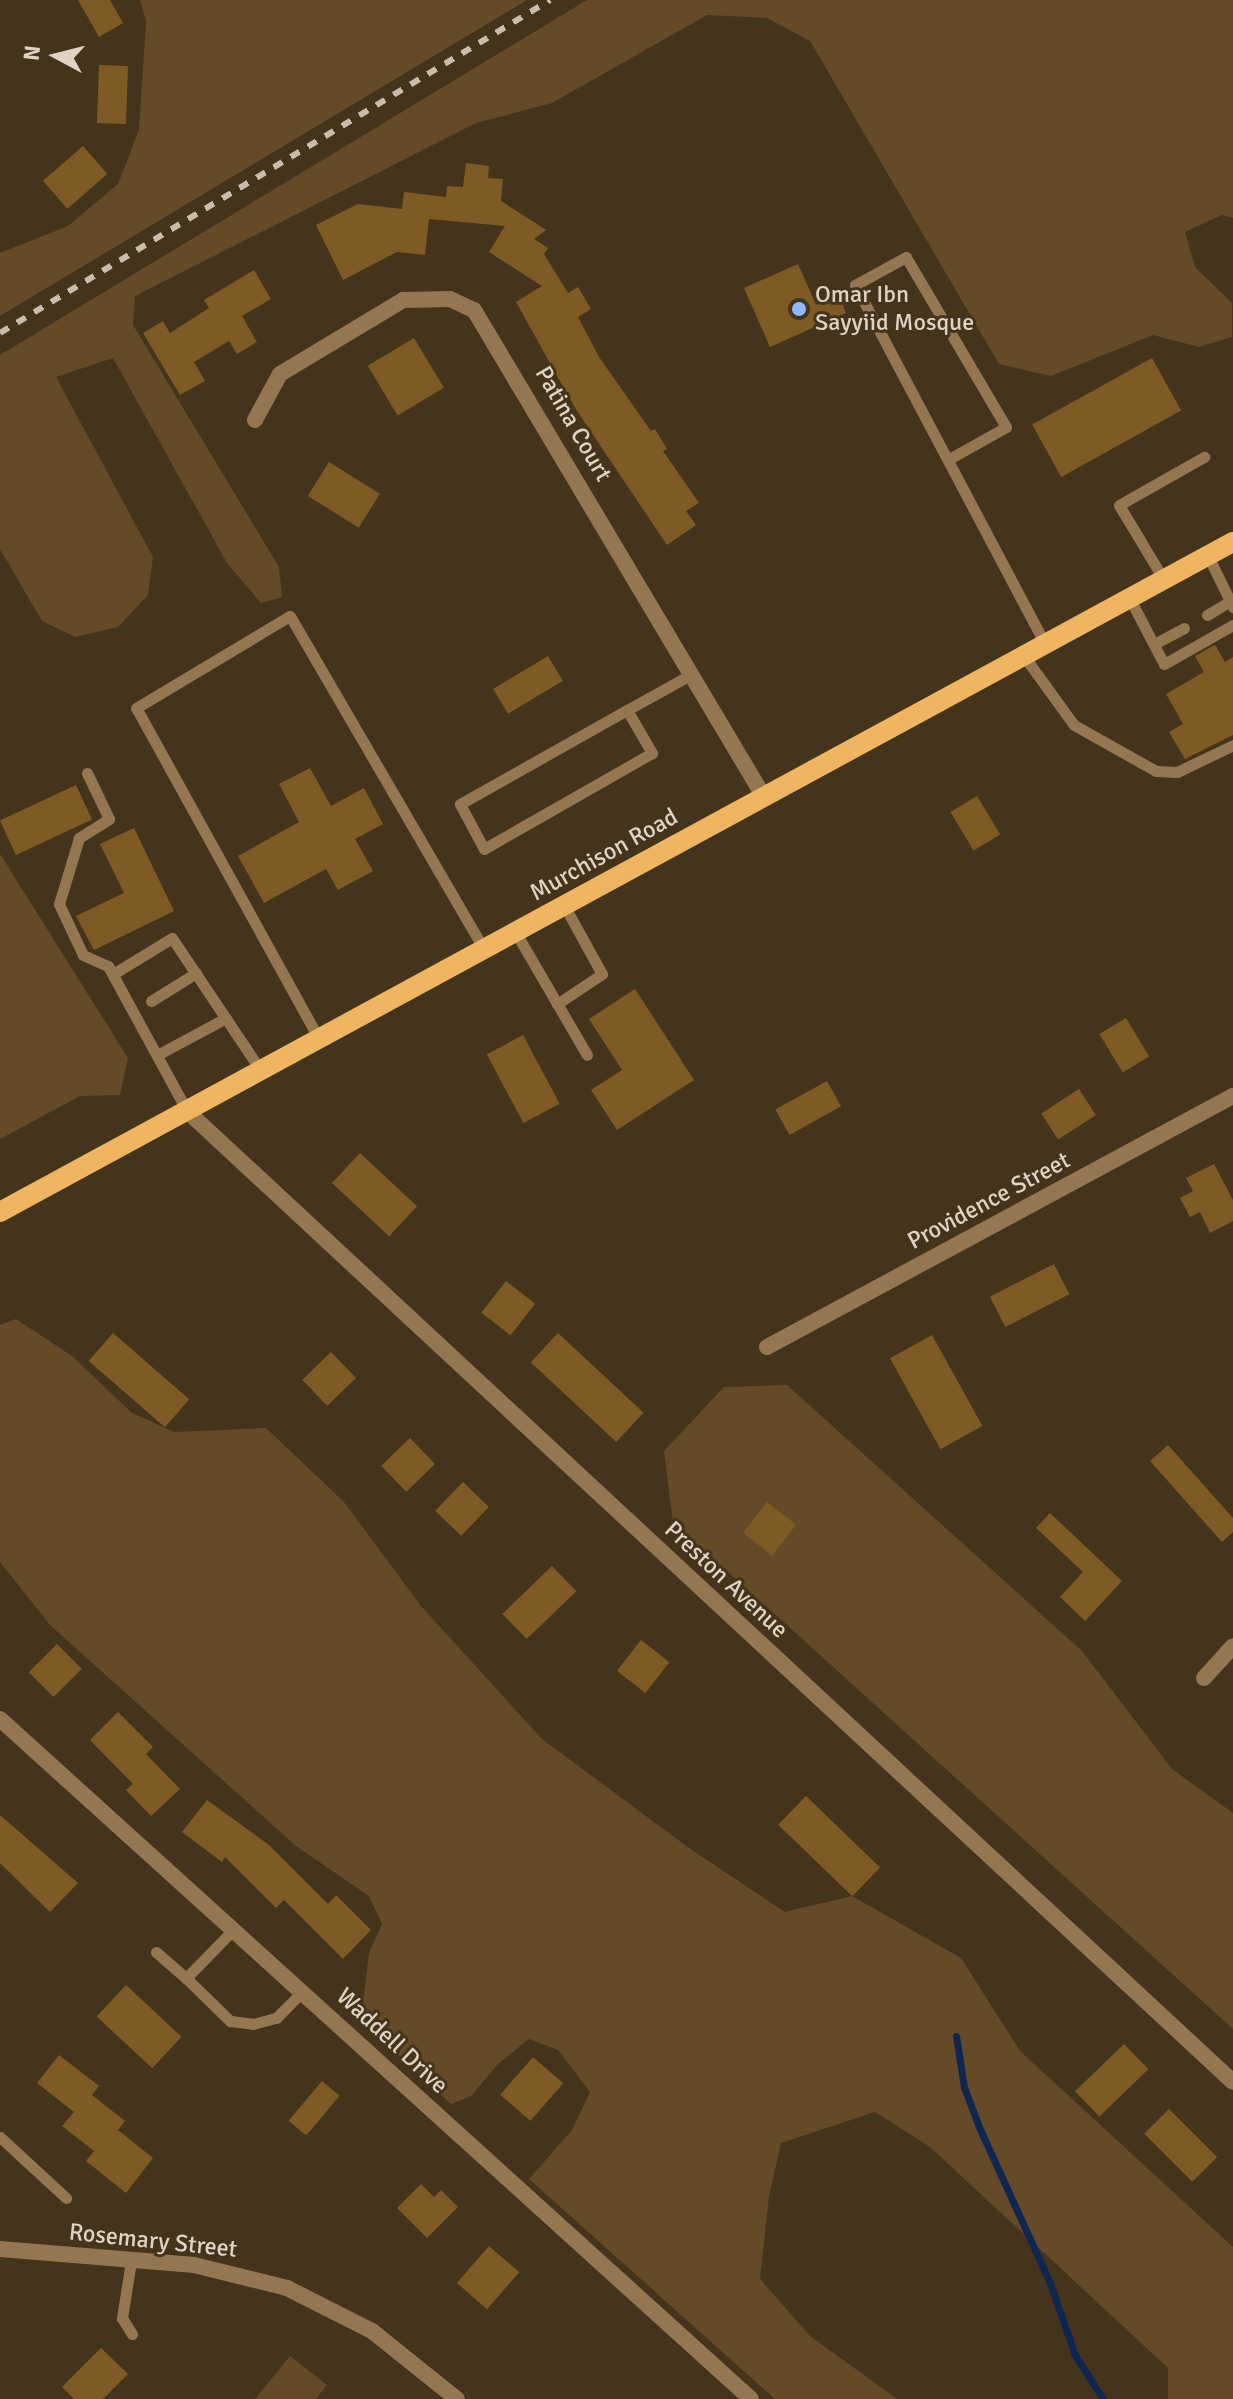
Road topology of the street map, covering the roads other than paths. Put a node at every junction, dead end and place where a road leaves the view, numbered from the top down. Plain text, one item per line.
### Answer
1 (255, 420) dead end
2 (1204, 457) dead end
3 (949, 459) junction
4 (1233, 542) edge
5 (1208, 556) junction
6 (1164, 580) junction
7 (1130, 599) junction
8 (1232, 604) edge
9 (1207, 615) dead end
10 (1233, 625) edge
11 (1184, 628) dead end
12 (1045, 644) junction
13 (1154, 644) junction
14 (1024, 656) junction
15 (692, 674) junction
16 (627, 710) junction
17 (1233, 745) edge
18 (87, 773) dead end
19 (764, 797) junction
20 (565, 907) junction
21 (516, 933) junction
22 (484, 949) junction
23 (196, 973) junction
24 (113, 974) junction
25 (151, 1001) dead end
26 (557, 1004) junction
27 (226, 1018) junction
28 (319, 1039) junction
29 (157, 1055) junction
30 (587, 1055) dead end
31 (261, 1071) junction
32 (1233, 1096) edge
33 (187, 1111) junction
34 (0, 1212) edge
35 (767, 1347) dead end
36 (1233, 1646) edge
37 (1204, 1678) dead end
38 (0, 1719) edge
39 (234, 1929) junction
40 (156, 1952) dead end
41 (186, 1978) junction
42 (302, 1992) junction
43 (1233, 2082) edge
44 (0, 2137) edge
45 (66, 2198) dead end
46 (0, 2249) edge
47 (131, 2261) junction
48 (132, 2334) dead end
49 (457, 2399) edge
50 (751, 2399) edge

1 - 15 street, Patina Court
2 - 6 lane
3 - 3 lane
3 - 12 lane
4 - 5 main road, Murchison Road
5 - 6 main road, Murchison Road
5 - 8 lane
6 - 7 main road, Murchison Road
7 - 12 main road, Murchison Road
7 - 13 lane
8 - 9 lane
10 - 13 lane
11 - 13 lane
12 - 14 main road, Murchison Road
14 - 17 lane
14 - 19 main road, Murchison Road
15 - 16 lane
15 - 19 street, Patina Court
16 - 16 lane
18 - 24 lane
19 - 20 main road, Murchison Road
20 - 21 main road, Murchison Road
20 - 26 lane
21 - 22 main road, Murchison Road
21 - 26 lane
22 - 28 main road, Murchison Road
22 - 28 lane
23 - 24 lane
23 - 25 lane
23 - 27 lane
24 - 29 lane
26 - 30 lane
27 - 29 lane
27 - 31 lane
28 - 31 main road, Murchison Road
29 - 33 lane
31 - 33 main road, Murchison Road
32 - 35 street, Providence Street
33 - 34 main road, Murchison Road
33 - 43 street, Preston Avenue
36 - 37 street
38 - 39 street, Waddell Drive
39 - 41 lane
39 - 42 street, Waddell Drive
40 - 41 lane
41 - 42 lane
42 - 50 street, Waddell Drive
44 - 45 lane
46 - 47 street, Rosemary Street
47 - 48 lane
47 - 49 street, Rosemary Street

